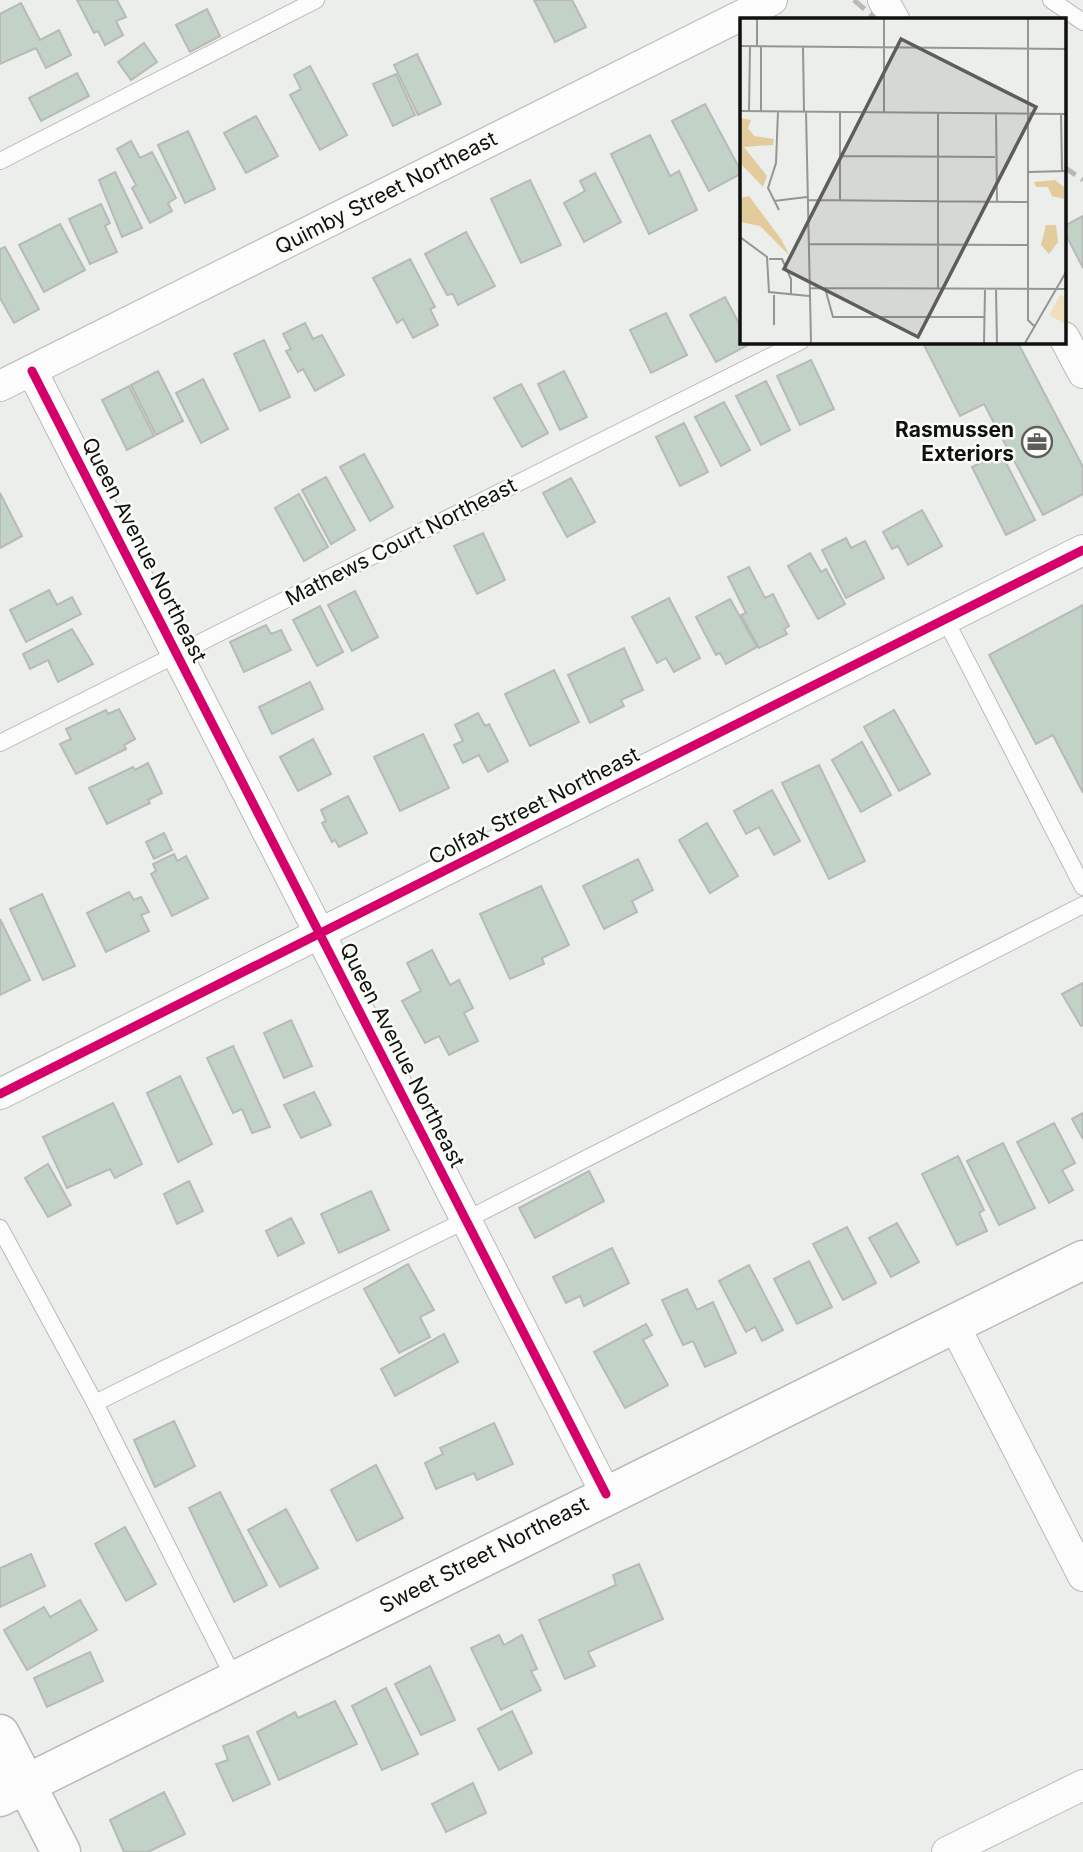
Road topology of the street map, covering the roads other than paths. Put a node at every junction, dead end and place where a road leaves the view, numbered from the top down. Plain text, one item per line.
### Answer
1 (316, 0) edge
2 (883, 0) edge
3 (1051, 0) edge
4 (761, 2) edge
5 (893, 18) edge
6 (1083, 22) edge
7 (0, 161) edge
8 (1066, 341) edge
9 (797, 343) edge
10 (32, 371) junction
11 (1083, 373) edge
12 (0, 386) edge
13 (1083, 550) edge
14 (945, 619) junction
15 (178, 654) junction
16 (0, 743) edge
17 (1083, 887) edge
18 (1083, 905) edge
19 (321, 932) junction
20 (0, 1094) edge
21 (466, 1220) junction
22 (0, 1228) edge
23 (1083, 1260) edge
24 (953, 1323) junction
25 (95, 1404) junction
26 (606, 1494) junction
27 (1083, 1576) edge
28 (235, 1680) junction
29 (0, 1734) edge
30 (1083, 1785) edge
31 (13, 1791) edge
32 (61, 1852) edge
33 (947, 1852) edge

1 - 7 lane
2 - 5 street
3 - 6 lane
4 - 10 street, Quimby Street Northeast
8 - 11 street
9 - 15 lane, Mathews Court Northeast
10 - 12 street, Quimby Street Northeast
10 - 15 street, Queen Avenue Northeast
13 - 14 street, Colfax Street Northeast
14 - 17 lane
14 - 19 street, Colfax Street Northeast
15 - 16 lane, Mathews Court Northeast
15 - 19 street, Queen Avenue Northeast
18 - 21 lane
19 - 20 street, Colfax Street Northeast
19 - 21 street, Queen Avenue Northeast
21 - 25 lane
21 - 26 street, Queen Avenue Northeast
22 - 25 lane
23 - 24 street, Sweet Street Northeast
24 - 26 street, Sweet Street Northeast
24 - 27 street
25 - 28 lane
26 - 28 street, Sweet Street Northeast
28 - 31 street, Sweet Street Northeast
29 - 31 street
30 - 33 street
31 - 32 street

